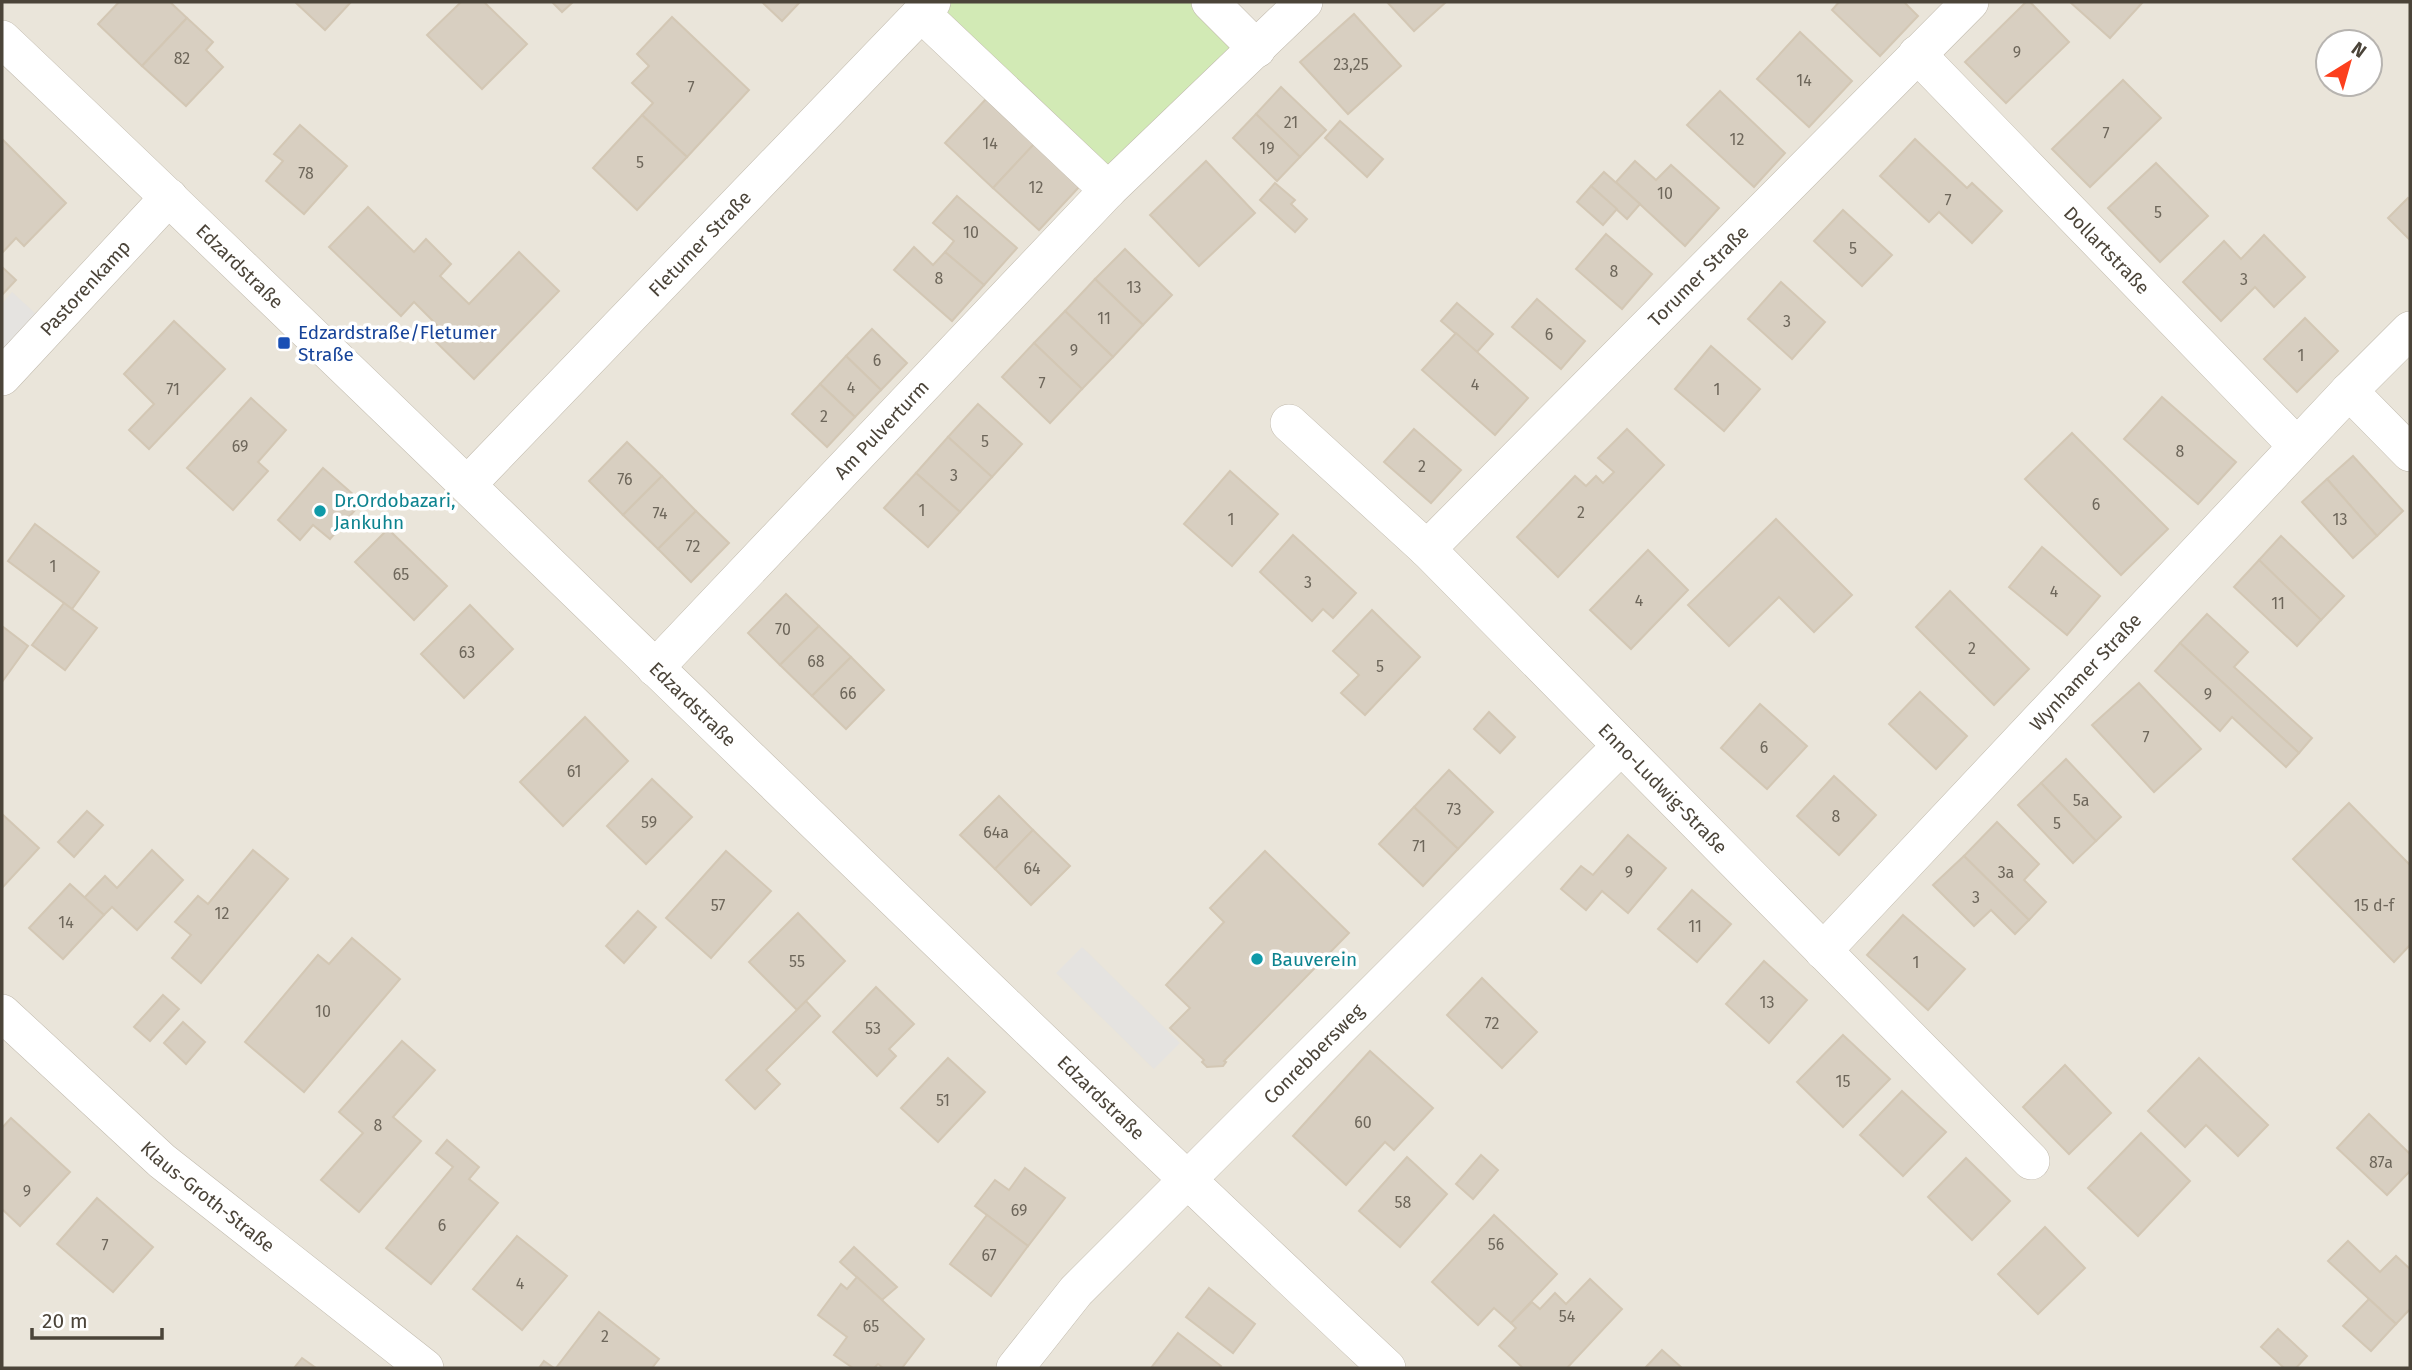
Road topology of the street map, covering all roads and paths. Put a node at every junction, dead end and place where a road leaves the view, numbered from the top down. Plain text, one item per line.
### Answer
1 (1210, 2) edge
2 (1304, 2) edge
3 (1970, 2) edge
4 (926, 8) edge
5 (2, 39) edge
6 (1257, 49) junction
7 (1917, 54) junction
8 (1108, 190) junction
9 (169, 197) junction
10 (2410, 330) edge
11 (2, 377) edge
12 (2349, 391) junction
13 (1289, 423) dead end
14 (2297, 446) junction
15 (2410, 453) edge
16 (468, 484) junction
17 (1427, 549) junction
18 (656, 668) junction
19 (1621, 746) junction
20 (1823, 951) junction
21 (2, 1013) edge
22 (2031, 1161) dead end
23 (1185, 1180) junction
24 (425, 1368) edge
25 (1015, 1368) edge
26 (1387, 1368) edge

1 - 6 street
2 - 6 street, Am Pulverturm
3 - 7 street, Torumer Straße
4 - 8 street
4 - 16 street, Fletumer Straße
5 - 9 street, Edzardstraße
6 - 8 street, Am Pulverturm
7 - 14 street, Dollartstraße
7 - 17 street, Torumer Straße
8 - 18 street, Am Pulverturm
9 - 11 street, Pastorenkamp
9 - 16 street, Edzardstraße
10 - 12 street, Wynhamer Straße
12 - 14 street, Wynhamer Straße
12 - 15 street
13 - 17 street, Enno-Ludwig-Straße
14 - 20 street, Wynhamer Straße
16 - 18 street, Edzardstraße
17 - 19 street, Enno-Ludwig-Straße
18 - 23 street, Edzardstraße
19 - 20 street, Enno-Ludwig-Straße
19 - 23 street, Conrebbersweg
20 - 22 street, Enno-Ludwig-Straße
21 - 24 street, Klaus-Groth-Straße
23 - 25 street, Conrebbersweg
23 - 26 street, Edzardstraße

